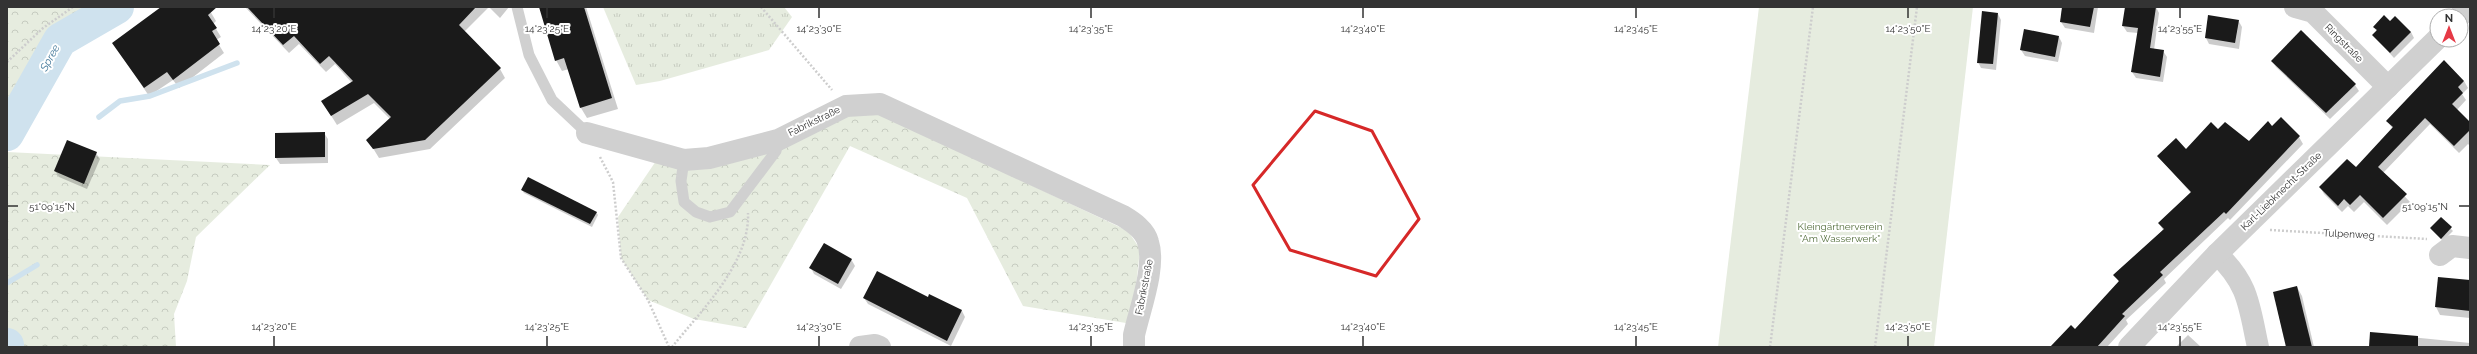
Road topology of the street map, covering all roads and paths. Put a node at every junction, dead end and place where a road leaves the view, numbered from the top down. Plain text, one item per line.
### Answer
1 (73, 7) edge
2 (517, 7) edge
3 (761, 7) edge
4 (1813, 7) edge
5 (1917, 7) edge
6 (2295, 7) edge
7 (2429, 47) edge
8 (7, 62) edge
9 (2388, 87) junction
10 (846, 106) junction
11 (587, 133) junction
12 (778, 140) junction
13 (684, 160) junction
14 (747, 191) junction
15 (2244, 228) junction
16 (2454, 250) edge
17 (2217, 254) junction
18 (670, 347) edge
19 (860, 347) edge
20 (880, 347) edge
21 (1134, 347) edge
22 (1770, 347) edge
23 (1875, 347) edge
24 (2129, 347) edge
25 (2258, 347) edge

1 - 8 path
2 - 11 lane, Fabrikstraße
3 - 10 path
4 - 22 path
5 - 23 path
6 - 9 street, Ringstraße
7 - 9 street, Karl-Liebknecht-Straße
9 - 15 street, Karl-Liebknecht-Straße
10 - 12 street, Fabrikstraße
10 - 21 street, Fabrikstraße
11 - 13 street, Fabrikstraße
11 - 18 path
12 - 13 street, Fabrikstraße
12 - 14 lane
13 - 14 lane
14 - 18 path
15 - 16 path, Tulpenweg
15 - 17 street, Karl-Liebknecht-Straße
17 - 24 street, Karl-Liebknecht-Straße
17 - 25 street
19 - 20 street

